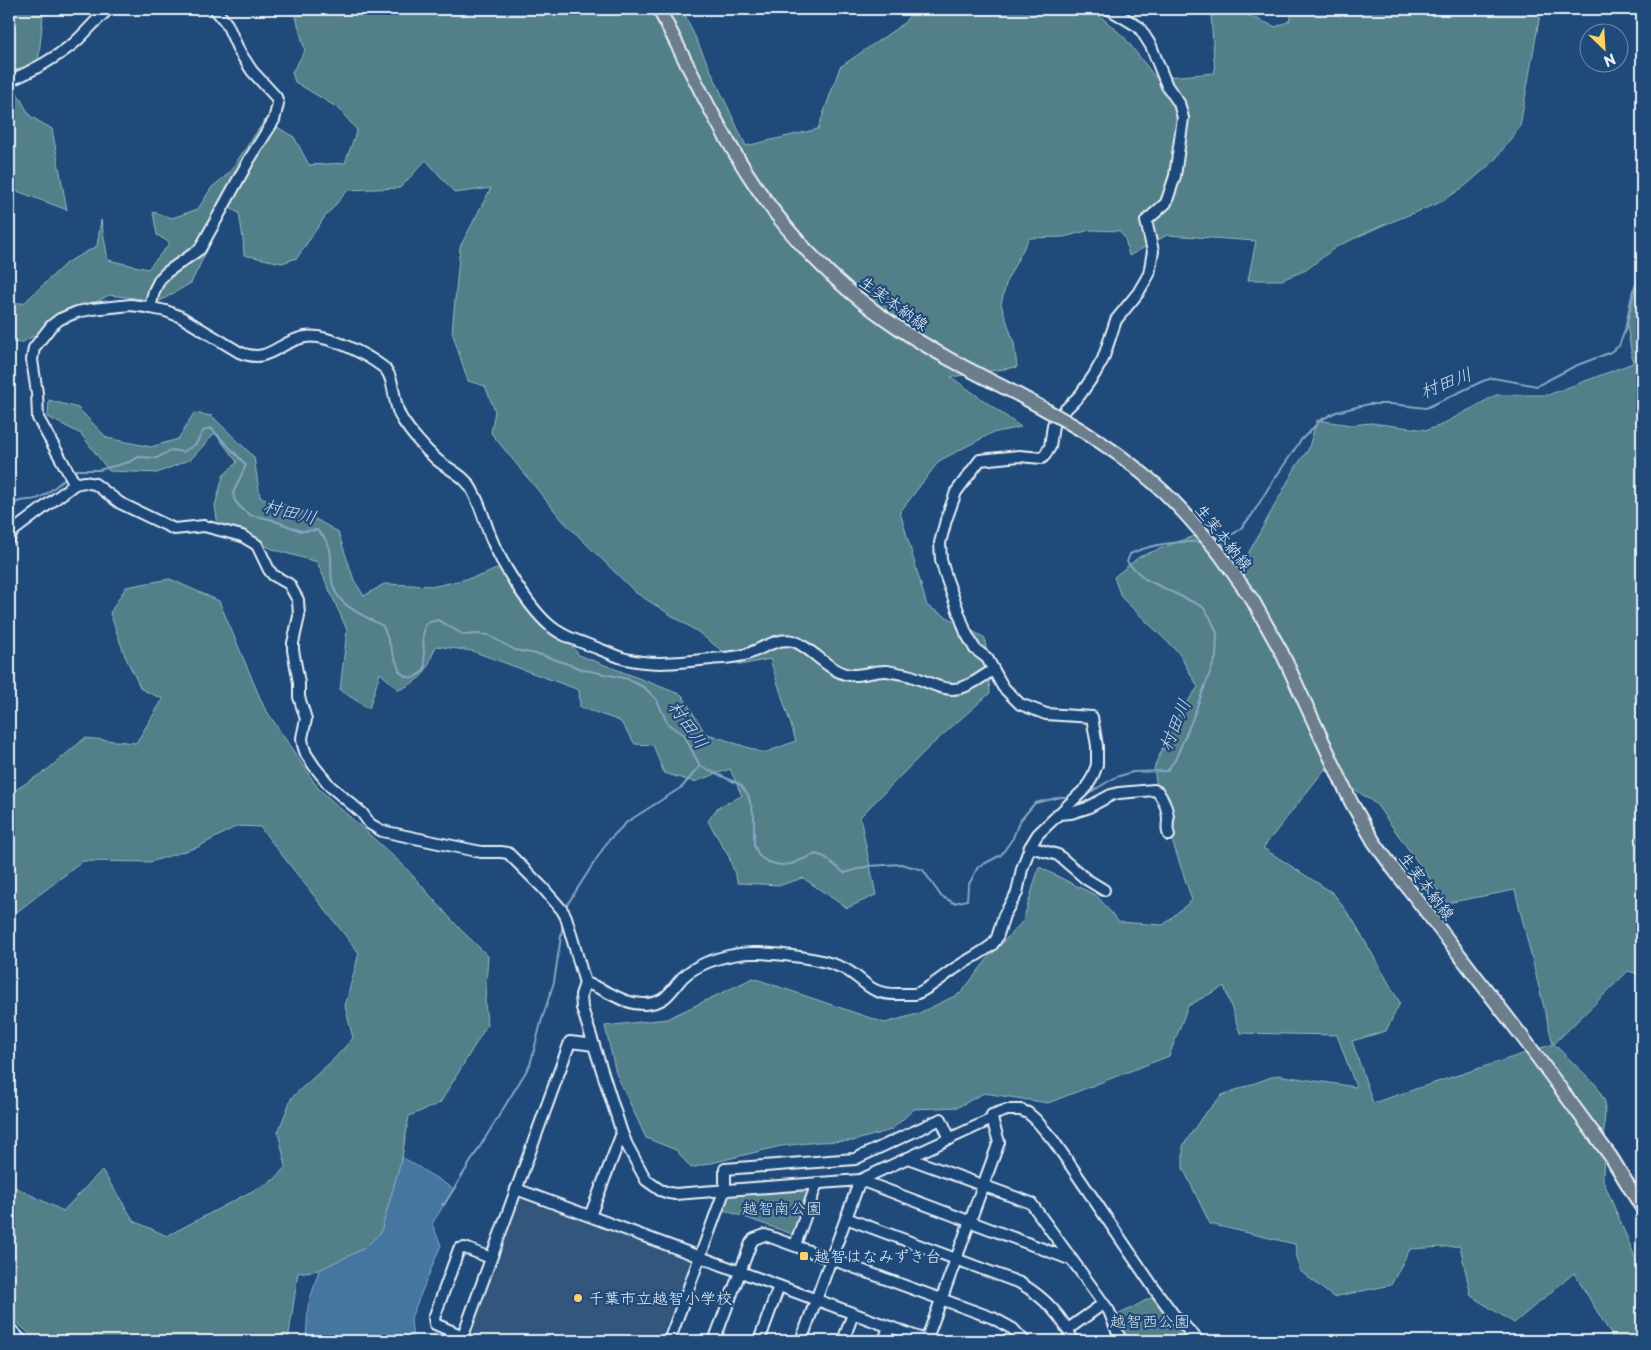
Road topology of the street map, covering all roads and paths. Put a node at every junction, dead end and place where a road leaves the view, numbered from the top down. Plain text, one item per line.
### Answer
1 (109, 9) edge
2 (215, 9) edge
3 (659, 9) edge
4 (1110, 9) edge
5 (9, 81) edge
6 (150, 308) junction
7 (75, 484) junction
8 (9, 539) edge
9 (993, 670) junction
10 (1060, 812) junction
11 (1168, 835) dead end
12 (1030, 847) junction
13 (1104, 890) dead end
14 (585, 983) junction
15 (594, 1045) junction
16 (992, 1118) junction
17 (622, 1133) junction
18 (950, 1138) junction
19 (908, 1158) junction
20 (860, 1180) junction
21 (817, 1183) junction
22 (984, 1185) junction
23 (516, 1189) junction
24 (725, 1189) junction
25 (1642, 1208) edge
26 (590, 1216) junction
27 (846, 1218) junction
28 (970, 1222) junction
29 (795, 1245) junction
30 (700, 1257) junction
31 (492, 1258) junction
32 (956, 1258) junction
33 (832, 1259) junction
34 (1072, 1260) junction
35 (740, 1272) junction
36 (779, 1286) junction
37 (942, 1299) junction
38 (816, 1300) junction
39 (1104, 1304) junction
40 (853, 1314) junction
41 (889, 1327) junction
42 (9, 1328) edge
43 (1068, 1329) junction
44 (462, 1338) edge
45 (22, 1341) edge
46 (669, 1341) edge
47 (714, 1341) edge
48 (759, 1341) edge
49 (801, 1341) edge
50 (843, 1341) edge
51 (884, 1341) edge
52 (927, 1341) edge
53 (1024, 1341) edge
54 (1073, 1341) edge
55 (1121, 1341) edge
56 (1200, 1341) edge

1 - 5 street
2 - 6 street
3 - 25 main road, 生実本納線, bridge
4 - 9 street
6 - 7 street
6 - 9 street
7 - 8 street
7 - 14 street
9 - 10 street
10 - 11 street
10 - 12 street
12 - 13 street
12 - 14 street
14 - 15 street
15 - 17 street
15 - 23 street
16 - 18 street
16 - 22 street
16 - 56 street
17 - 24 street
17 - 26 street
18 - 19 street
18 - 24 street
19 - 20 street
19 - 22 street
20 - 21 street
20 - 27 street
20 - 28 street
21 - 24 street
21 - 29 street
22 - 28 street
22 - 34 street
23 - 26 street
23 - 31 street
24 - 30 street
26 - 30 street
27 - 32 street
27 - 33 street
28 - 32 street
28 - 34 street
29 - 33 street
29 - 35 street
30 - 35 street
30 - 46 street
31 - 44 street
31 - 44 street
32 - 37 street
32 - 43 street
33 - 37 street
33 - 38 street
34 - 39 street
35 - 36 street
35 - 47 street
36 - 38 street
36 - 48 street
37 - 52 street
37 - 53 street
38 - 40 street
38 - 49 street
39 - 43 street
39 - 55 street
40 - 41 street
40 - 50 street
41 - 51 street
41 - 52 street
42 - 45 street
43 - 54 street

